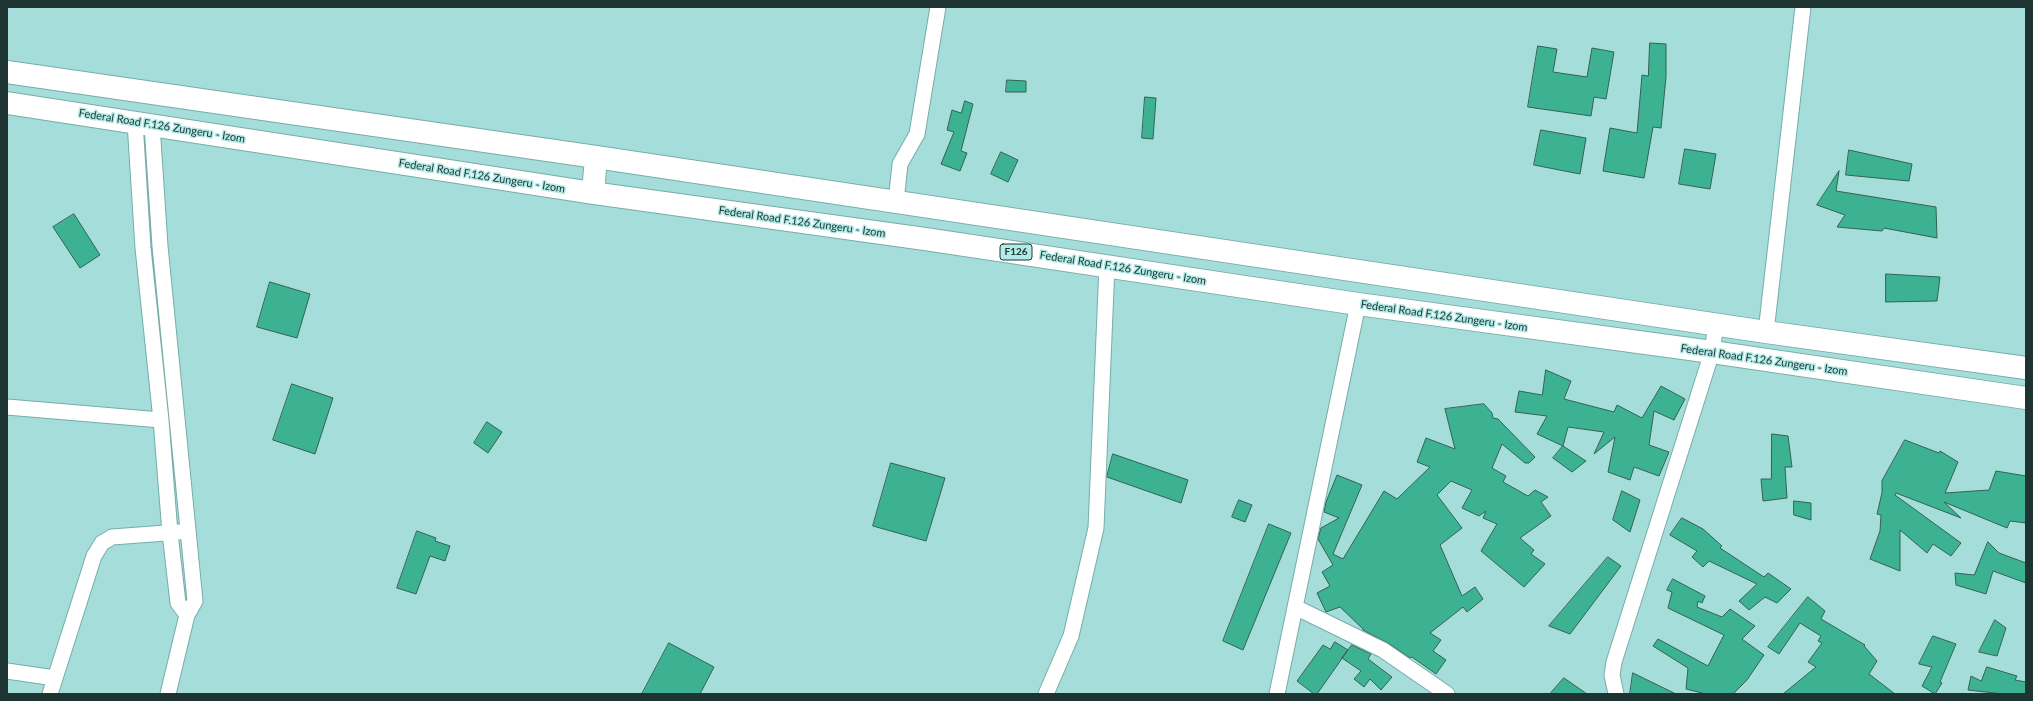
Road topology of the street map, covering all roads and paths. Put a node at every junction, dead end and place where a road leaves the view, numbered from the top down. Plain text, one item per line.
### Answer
1 (938, 7) edge
2 (1803, 7) edge
3 (7, 72) edge
4 (7, 103) edge
5 (143, 123) junction
6 (596, 157) junction
7 (593, 193) junction
8 (896, 202) junction
9 (1107, 265) junction
10 (1358, 304) junction
11 (1716, 324) junction
12 (1766, 332) junction
13 (1712, 352) junction
14 (2026, 368) edge
15 (2026, 398) edge
16 (7, 407) edge
17 (161, 420) junction
18 (187, 531) junction
19 (170, 533) junction
20 (1295, 607) junction
21 (187, 615) junction
22 (7, 671) edge
23 (55, 678) junction
24 (50, 694) edge
25 (168, 694) edge
26 (1046, 694) edge
27 (1278, 694) edge
28 (1447, 694) edge
29 (1616, 694) edge

1 - 8 street
2 - 12 street
3 - 6 main road
4 - 5 main road, Federal Road F.126 Zungeru - Izom / F126
5 - 7 main road, Federal Road F.126 Zungeru - Izom / F126
5 - 17 street
5 - 18 street
6 - 7 main road
6 - 8 main road
7 - 9 main road, Federal Road F.126 Zungeru - Izom / F126
8 - 11 main road
9 - 10 main road, Federal Road F.126 Zungeru - Izom / F126
9 - 26 street
10 - 13 main road, Federal Road F.126 Zungeru - Izom / F126
10 - 20 street
11 - 12 main road
11 - 13 street
12 - 14 main road
13 - 15 main road, Federal Road F.126 Zungeru - Izom / F126
13 - 29 street
16 - 17 street
17 - 19 street
18 - 19 street
18 - 21 street
19 - 21 street
19 - 23 street
20 - 27 street
20 - 28 street
21 - 25 street
22 - 23 street
23 - 24 street

